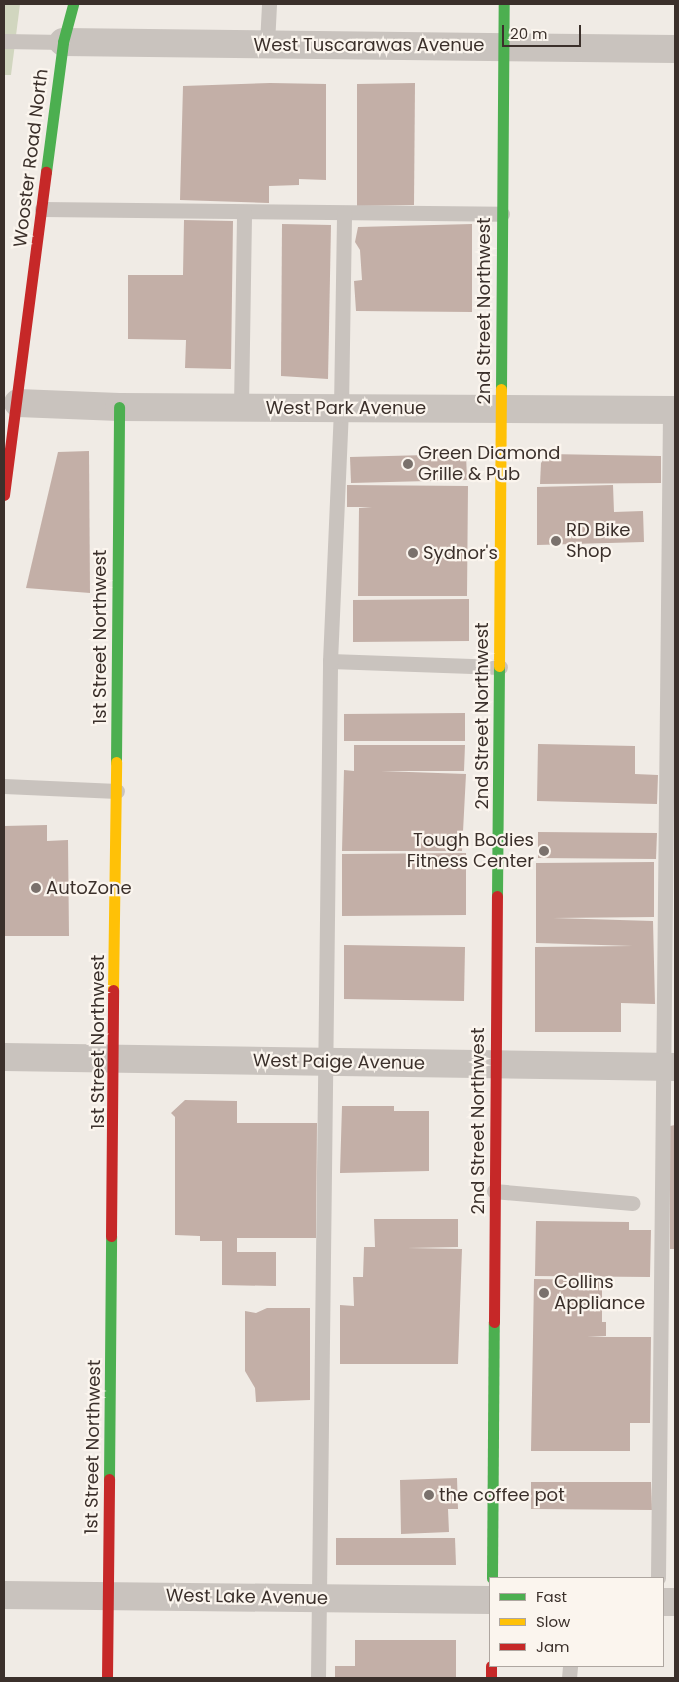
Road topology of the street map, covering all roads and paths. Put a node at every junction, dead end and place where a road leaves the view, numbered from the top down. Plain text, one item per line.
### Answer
1 (73, 4) edge
2 (269, 4) edge
3 (504, 4) edge
4 (4, 41) edge
5 (64, 42) junction
6 (267, 44) junction
7 (504, 46) junction
8 (675, 49) edge
9 (42, 210) junction
10 (244, 212) junction
11 (344, 213) junction
12 (502, 214) junction
13 (11, 402) edge
14 (119, 407) junction
15 (241, 407) junction
16 (341, 408) junction
17 (501, 408) junction
18 (672, 410) edge
19 (4, 495) edge
20 (330, 661) junction
21 (500, 666) junction
22 (4, 786) edge
23 (117, 790) junction
24 (4, 1057) edge
25 (115, 1059) junction
26 (327, 1062) junction
27 (495, 1064) junction
28 (668, 1066) edge
29 (494, 1191) junction
30 (632, 1203) dead end
31 (492, 1577) edge
32 (658, 1577) edge
33 (4, 1595) edge
34 (108, 1596) junction
35 (318, 1598) junction
36 (489, 1600) edge
37 (107, 1678) edge
38 (318, 1678) edge

1 - 5 street, Wooster Road North
2 - 6 lane
3 - 7 street, 2nd Street Northwest
4 - 5 lane
5 - 6 street, West Tuscarawas Avenue
5 - 9 street, Wooster Road North
6 - 7 street, West Tuscarawas Avenue
7 - 8 street, West Tuscarawas Avenue
7 - 12 street, 2nd Street Northwest
9 - 10 lane
9 - 13 street, Wooster Road North
10 - 11 lane
10 - 15 lane
11 - 12 lane
11 - 16 lane
12 - 17 street, 2nd Street Northwest
13 - 14 street, West Park Avenue
13 - 19 street, Wooster Road North
14 - 15 street, West Park Avenue
14 - 23 street, 1st Street Northwest
15 - 16 street, West Park Avenue
16 - 17 street, West Park Avenue
16 - 20 lane
17 - 18 street, West Park Avenue
17 - 21 street, 2nd Street Northwest
18 - 28 lane
20 - 21 lane
20 - 26 lane
21 - 27 street, 2nd Street Northwest
22 - 23 lane
23 - 25 street, 1st Street Northwest
24 - 25 street, West Paige Avenue
25 - 26 street, West Paige Avenue
25 - 34 street, 1st Street Northwest
26 - 27 street, West Paige Avenue
26 - 35 lane
27 - 28 street, West Paige Avenue
27 - 29 street, 2nd Street Northwest
28 - 32 lane
29 - 30 lane
29 - 31 street, 2nd Street Northwest
33 - 34 street, West Lake Avenue
34 - 35 street, West Lake Avenue
34 - 37 street, 1st Street Northwest
35 - 36 street, West Lake Avenue
35 - 38 lane

